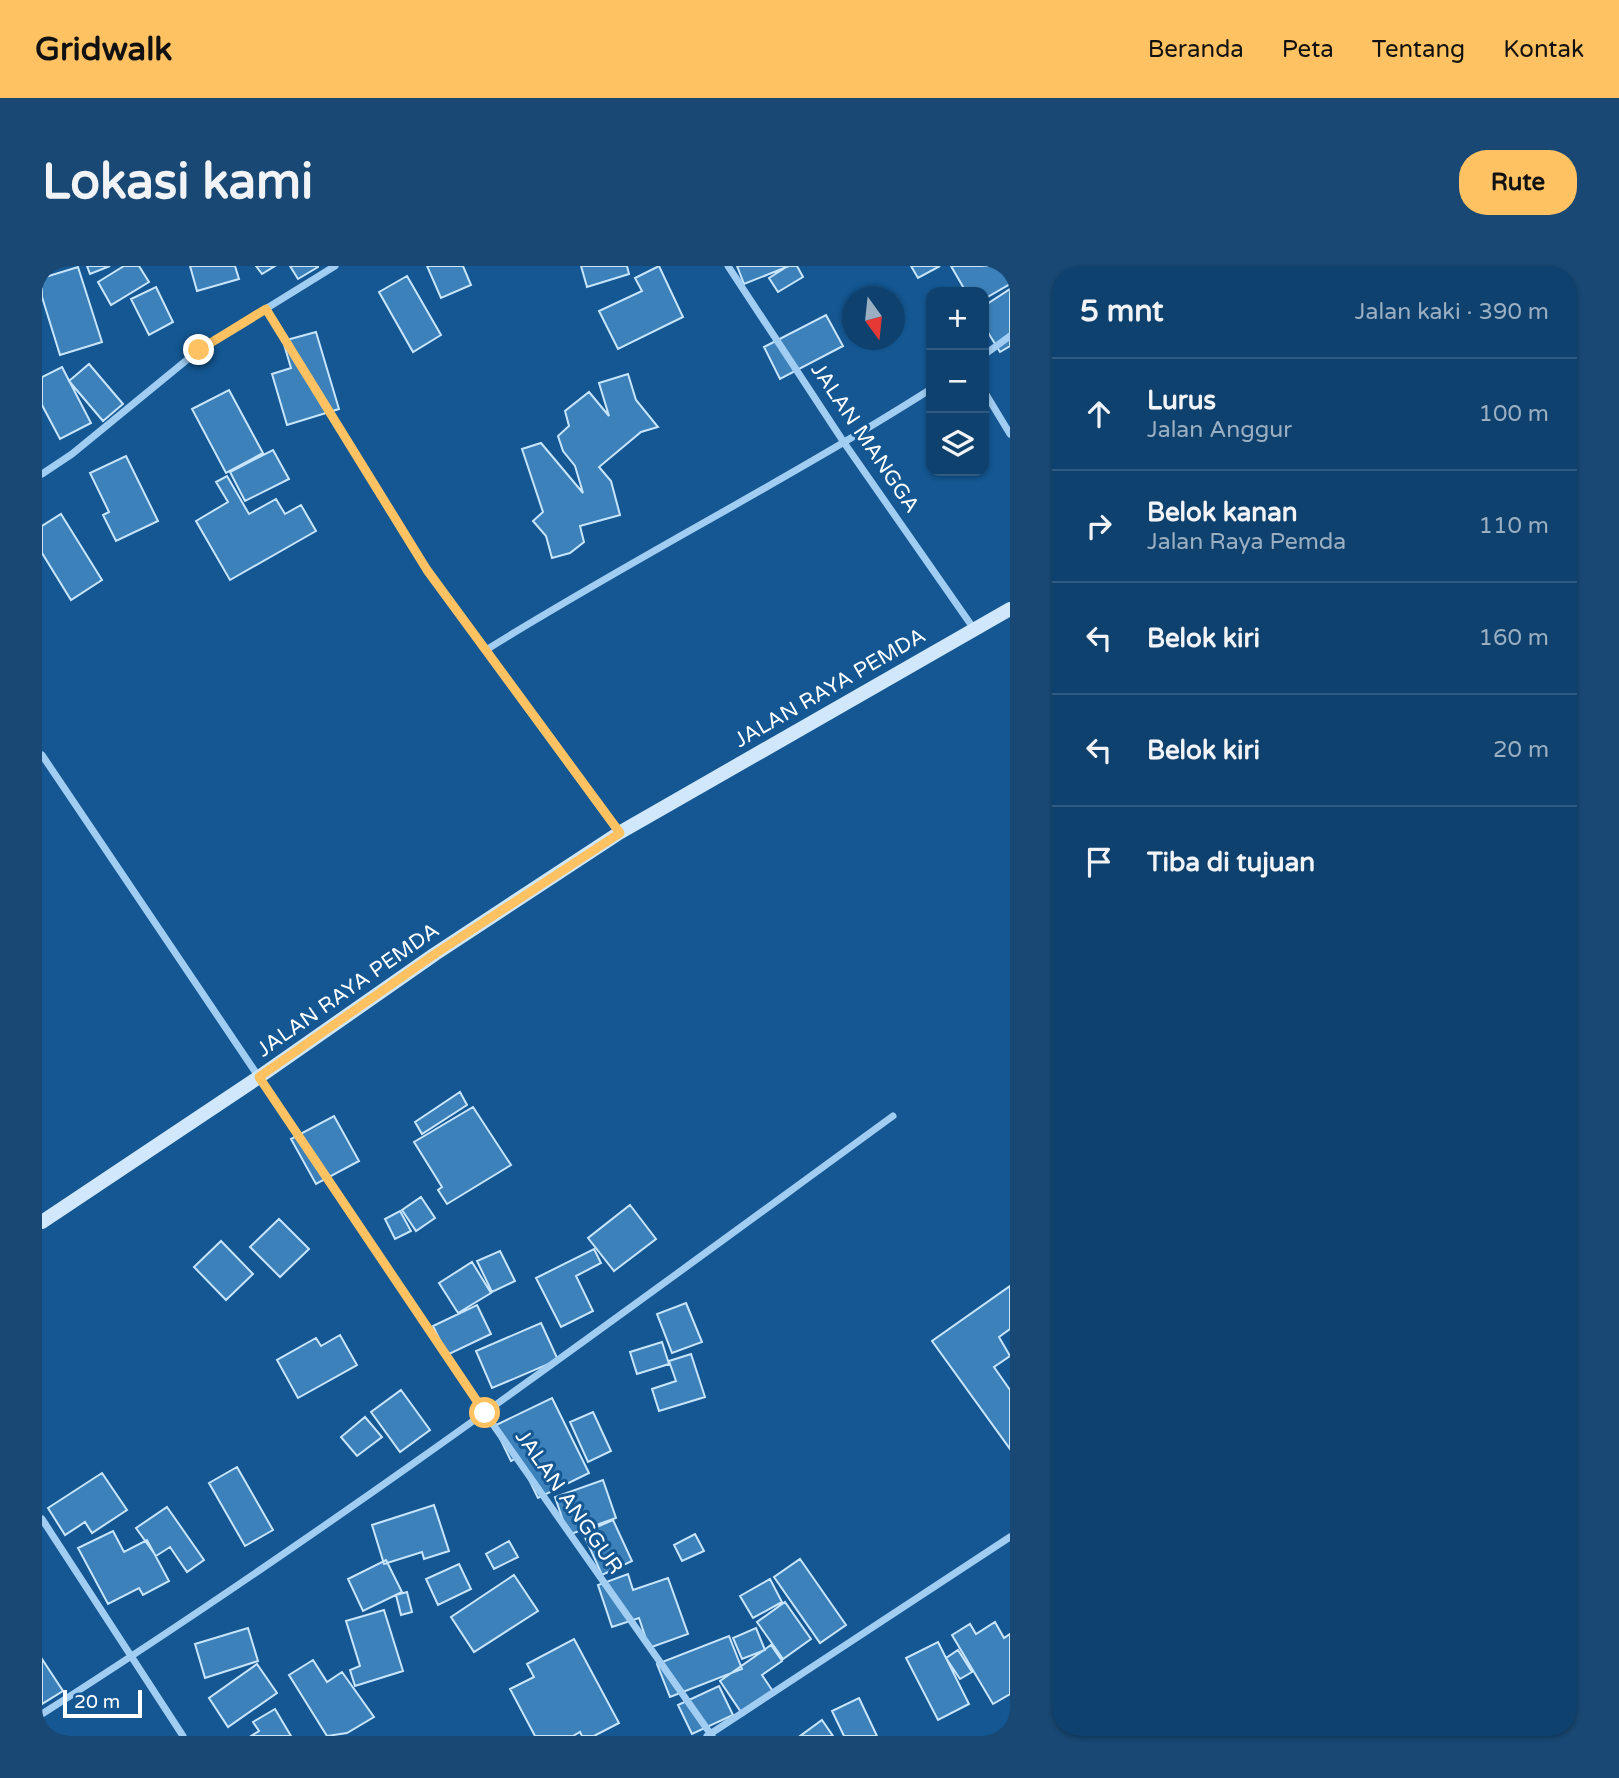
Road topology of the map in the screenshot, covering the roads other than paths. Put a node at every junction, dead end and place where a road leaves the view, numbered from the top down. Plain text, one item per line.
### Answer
1 (335, 266) edge
2 (728, 266) edge
3 (266, 309) junction
4 (1010, 336) edge
5 (989, 351) edge
6 (926, 392) edge
7 (989, 399) edge
8 (1010, 434) edge
9 (845, 444) junction
10 (42, 474) edge
11 (1010, 609) edge
12 (974, 629) junction
13 (486, 650) junction
14 (42, 755) edge
15 (620, 833) junction
16 (259, 1077) junction
17 (892, 1116) dead end
18 (42, 1223) edge
19 (485, 1413) junction
20 (42, 1519) edge
21 (1010, 1537) edge
22 (131, 1657) junction
23 (42, 1714) edge
24 (710, 1735) edge
25 (183, 1736) edge

1 - 3 street
2 - 9 street, JALAN MANGGA
3 - 10 street
3 - 13 street
4 - 5 street
6 - 9 street
7 - 8 street
9 - 12 street, JALAN MANGGA
9 - 13 street
11 - 12 street, JALAN RAYA PEMDA
12 - 15 street, JALAN RAYA PEMDA
13 - 15 street
14 - 16 street, JALAN ANGGUR
15 - 16 street, JALAN RAYA PEMDA
16 - 18 street, JALAN RAYA PEMDA
16 - 19 street, JALAN ANGGUR
17 - 19 street
19 - 22 street
19 - 24 street, JALAN ANGGUR
20 - 22 street
21 - 24 street
22 - 23 street
22 - 25 street

